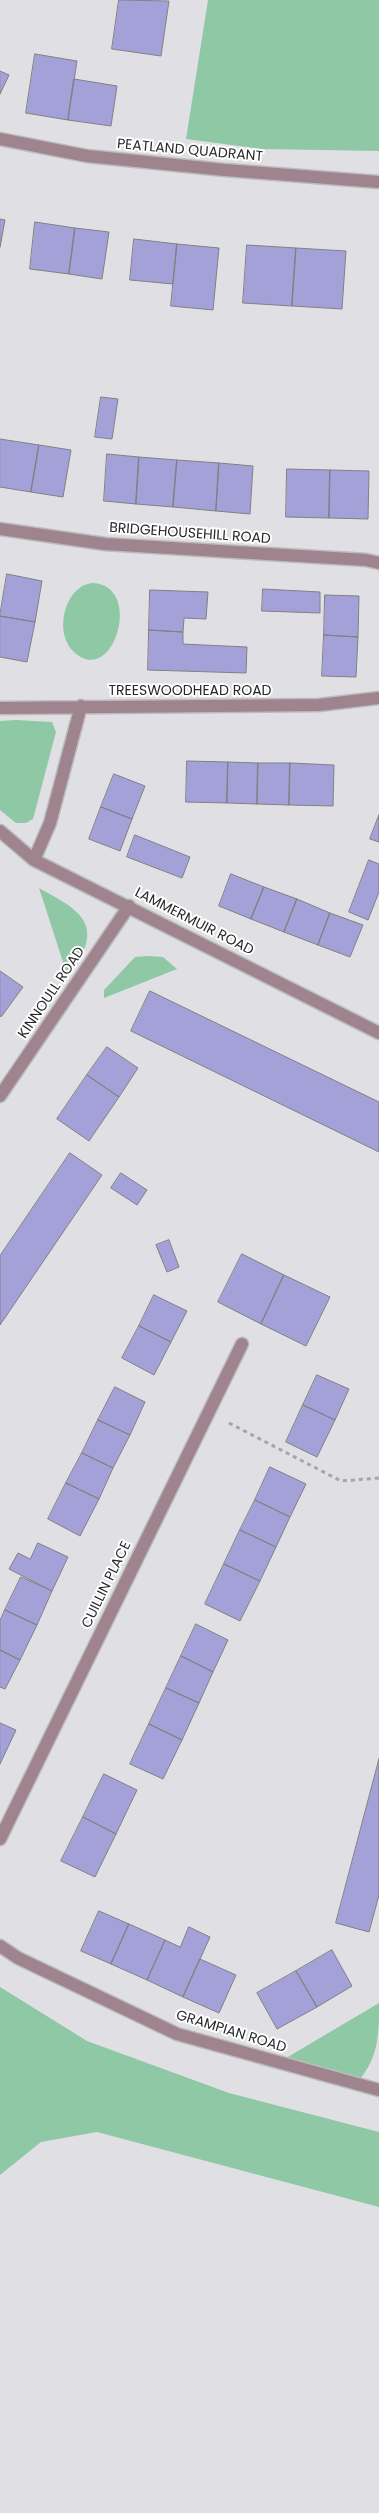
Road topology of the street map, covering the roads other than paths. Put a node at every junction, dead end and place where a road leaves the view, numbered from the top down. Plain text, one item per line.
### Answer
1 (0, 139) edge
2 (379, 182) edge
3 (0, 529) edge
4 (379, 563) edge
5 (379, 698) edge
6 (81, 706) junction
7 (0, 708) edge
8 (0, 831) edge
9 (34, 860) junction
10 (129, 906) junction
11 (379, 1033) edge
12 (0, 1096) edge
13 (242, 1344) dead end
14 (0, 1839) edge
15 (0, 1946) edge
16 (379, 2090) edge

1 - 2 street, PEATLAND QUADRANT
3 - 4 street, BRIDGEHOUSEHILL ROAD
5 - 6 street, TREESWOODHEAD ROAD
6 - 7 street, TREESWOODHEAD ROAD
6 - 9 street
8 - 9 street, LAMMERMUIR ROAD
9 - 10 street, LAMMERMUIR ROAD
10 - 11 street, LAMMERMUIR ROAD
10 - 12 street, KINNOULL ROAD
13 - 14 street, CUILLIN PLACE
15 - 16 street, GRAMPIAN ROAD

